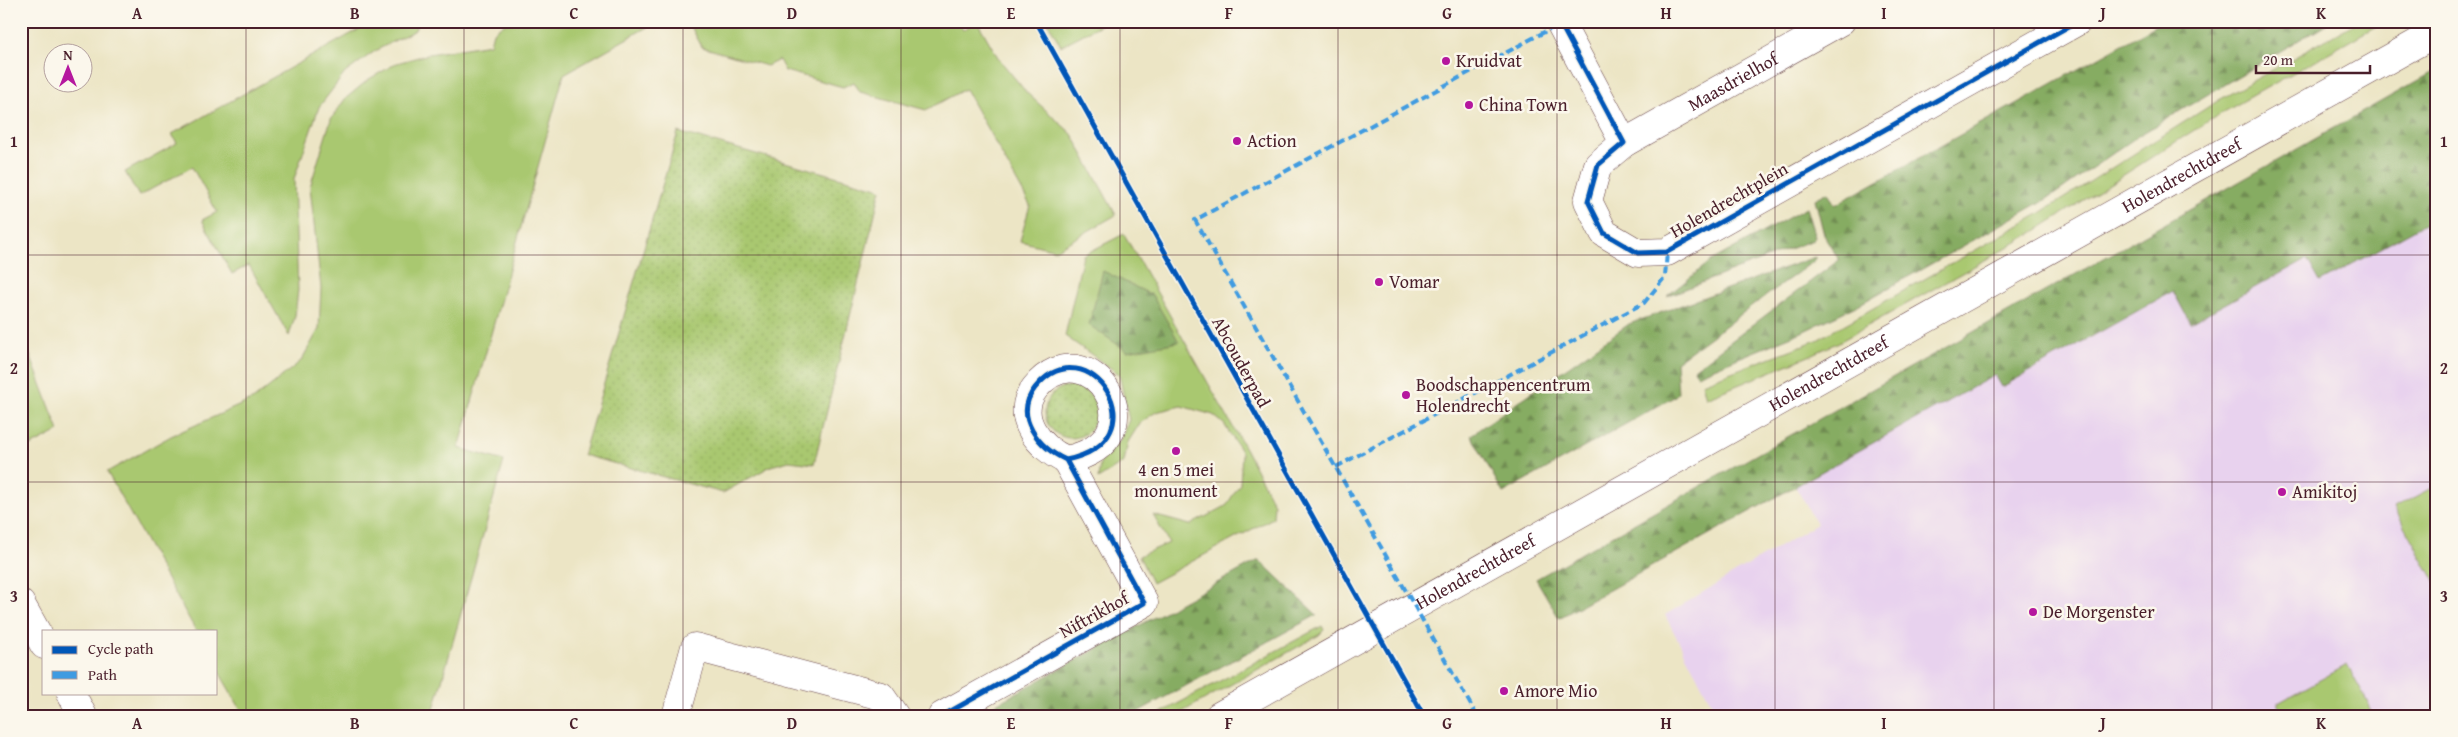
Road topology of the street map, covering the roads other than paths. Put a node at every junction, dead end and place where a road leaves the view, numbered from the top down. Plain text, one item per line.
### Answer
1 (1559, 21) edge
2 (1842, 21) edge
3 (2078, 21) edge
4 (2437, 32) edge
5 (1624, 143) junction
6 (1066, 460) dead end
7 (21, 604) edge
8 (42, 641) edge
9 (72, 694) edge
10 (83, 716) edge
11 (676, 716) edge
12 (895, 716) edge
13 (942, 716) edge
14 (1219, 716) edge

1 - 5 street
2 - 5 street, Maasdrielhof
3 - 5 street, Holendrechtplein
4 - 14 street, Holendrechtdreef
6 - 13 street, Niftrikhof
7 - 8 street
9 - 10 street
11 - 12 street

